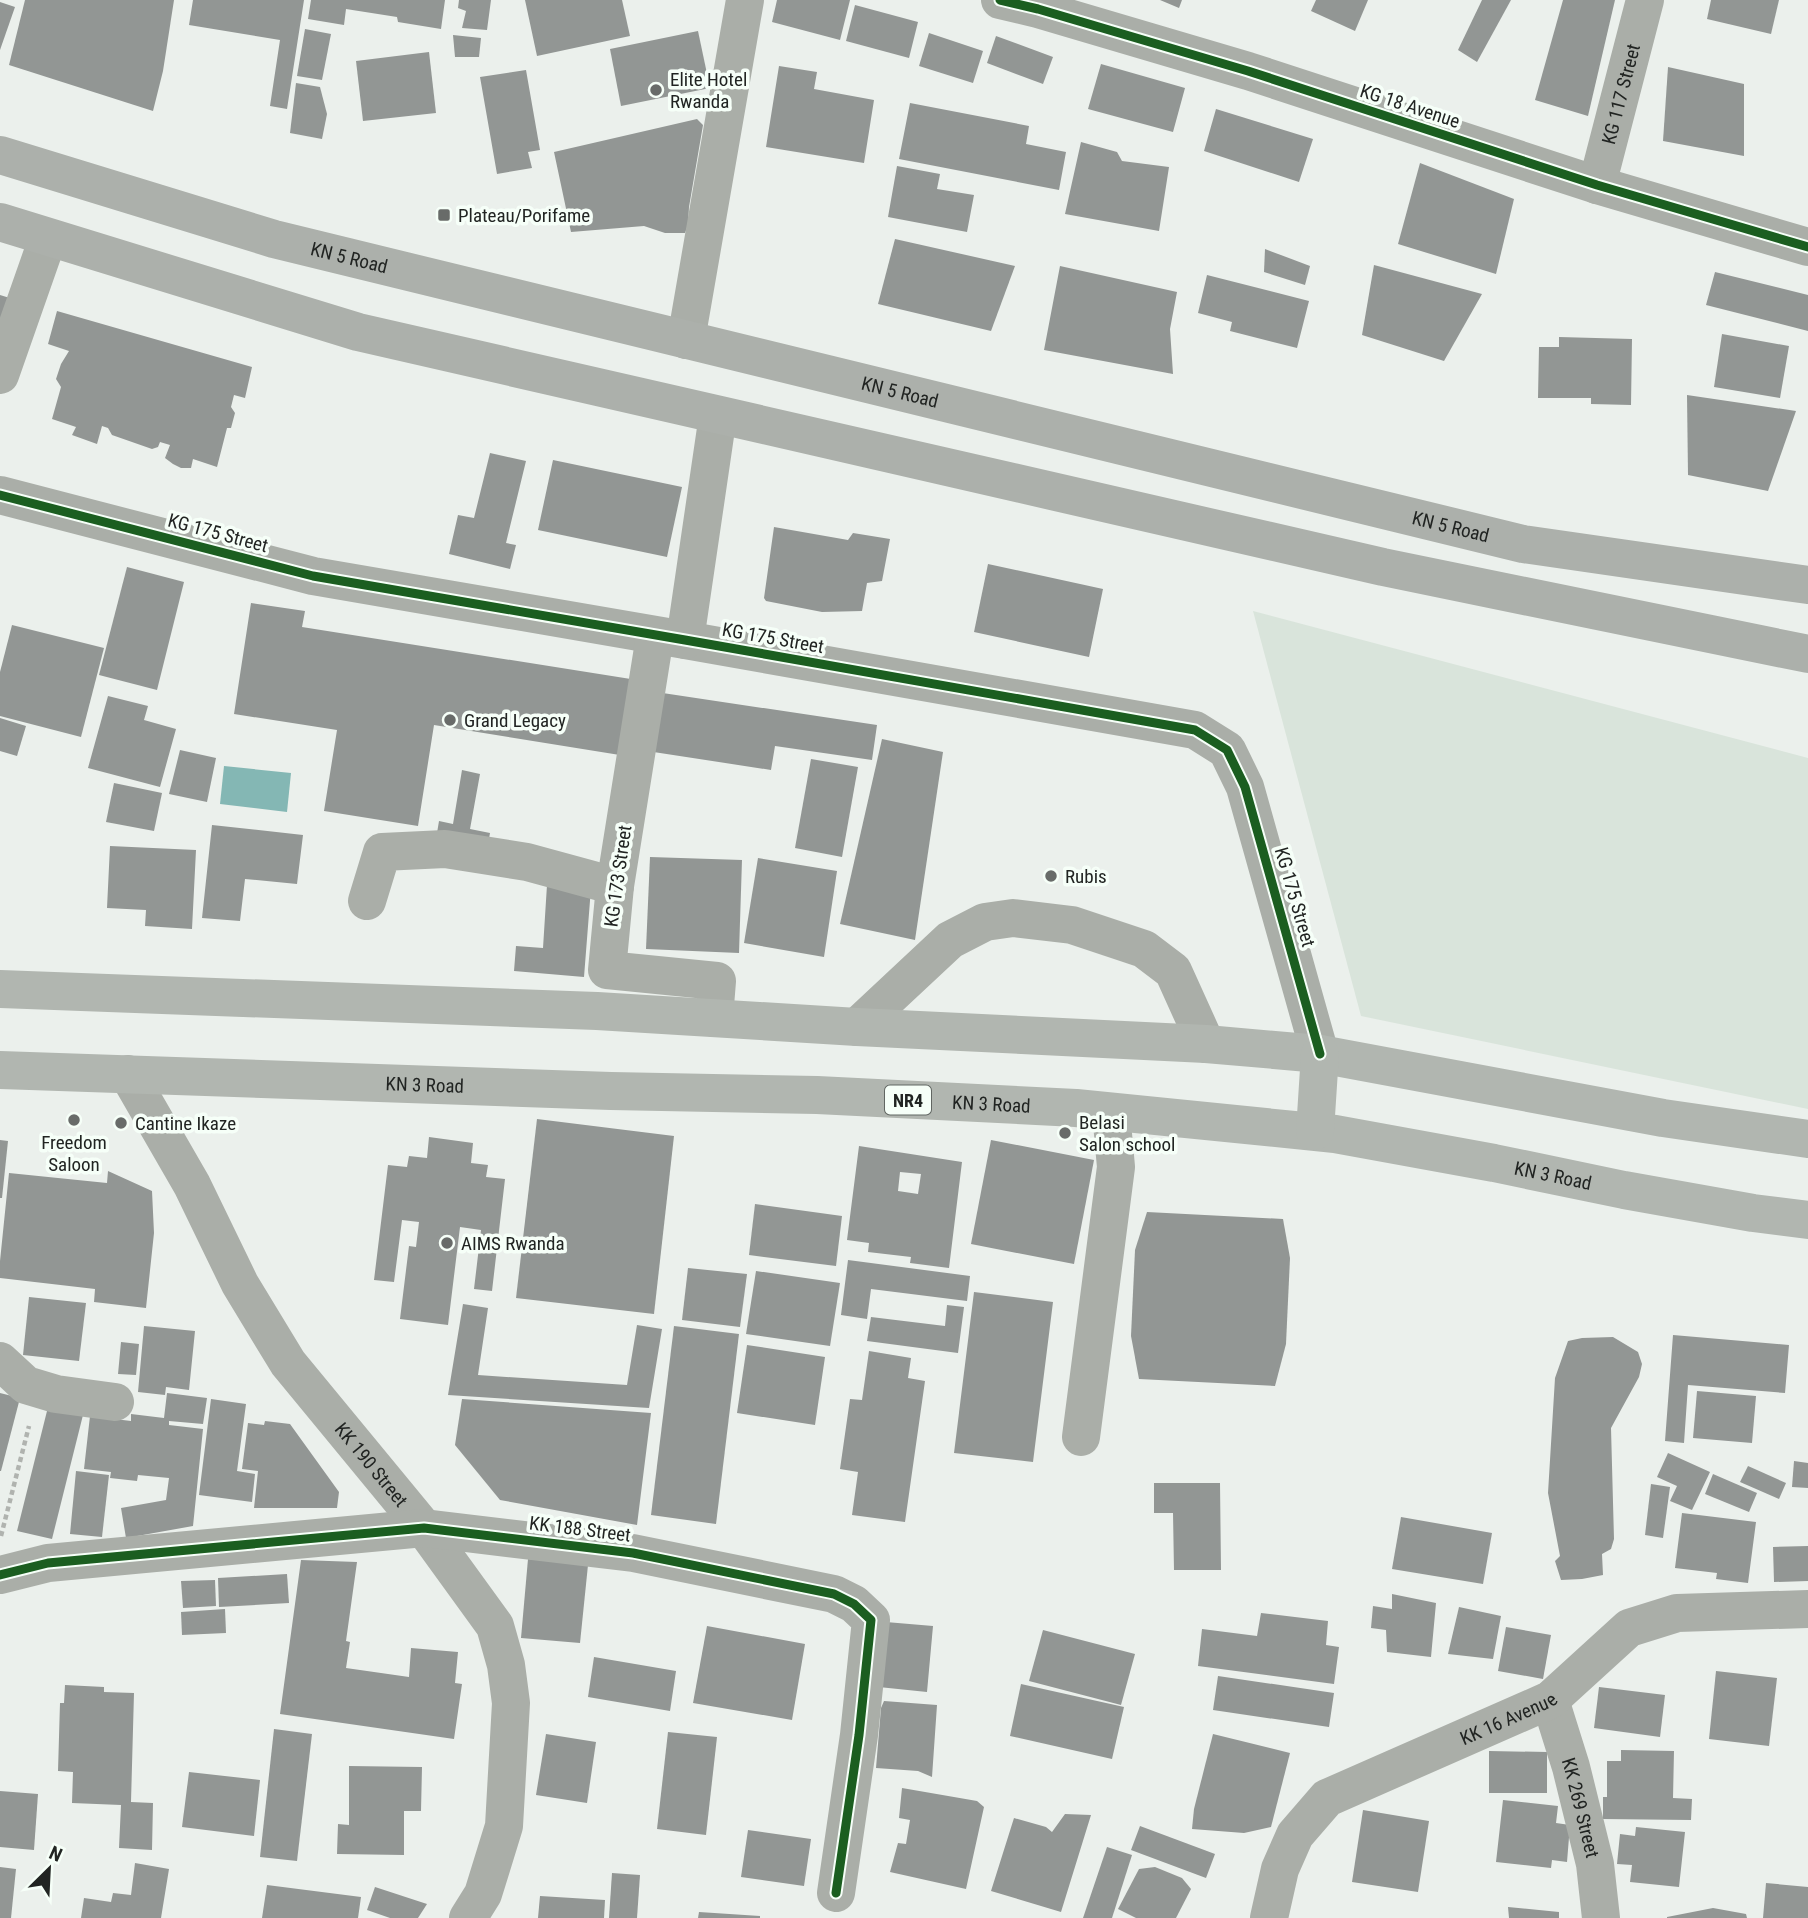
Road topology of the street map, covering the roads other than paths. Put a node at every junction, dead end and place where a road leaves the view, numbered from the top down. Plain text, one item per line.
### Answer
1 (744, 0) edge
2 (1000, 0) edge
3 (1646, 0) edge
4 (1039, 5) edge
5 (0, 155) edge
6 (1597, 186) junction
7 (0, 222) edge
8 (48, 238) junction
9 (1808, 247) edge
10 (686, 340) junction
11 (0, 376) edge
12 (718, 415) junction
13 (0, 495) edge
14 (1808, 585) edge
15 (670, 638) junction
16 (1808, 654) edge
17 (615, 886) junction
18 (367, 901) dead end
19 (0, 989) edge
20 (714, 1018) junction
21 (857, 1027) junction
22 (1206, 1044) junction
23 (1320, 1054) junction
24 (0, 1070) edge
25 (128, 1074) junction
26 (1111, 1112) junction
27 (1315, 1132) junction
28 (1808, 1139) edge
29 (1808, 1220) edge
30 (0, 1361) edge
31 (115, 1402) dead end
32 (1081, 1437) dead end
33 (424, 1528) junction
34 (0, 1575) edge
35 (1808, 1609) edge
36 (1550, 1700) junction
37 (836, 1893) dead end
38 (468, 1918) edge
39 (1269, 1918) edge
40 (1601, 1918) edge

1 - 10 street
2 - 4 street, KG 18 Avenue
3 - 6 street, KG 117 Street
4 - 6 street, KG 18 Avenue
5 - 10 main road, KN 5 Road
6 - 9 street, KG 18 Avenue
7 - 8 main road
8 - 11 street
8 - 12 main road
10 - 14 main road, KN 5 Road
12 - 15 street, KG 173 Street
12 - 16 main road
13 - 15 street, KG 175 Street
15 - 17 street, KG 173 Street
15 - 23 street, KG 175 Street
17 - 18 street
17 - 20 street, KG 173 Street
19 - 20 highway
20 - 21 highway
21 - 22 highway
21 - 22 street
22 - 23 highway
23 - 27 highway
23 - 28 highway
24 - 25 highway, KN 3 Road / NR4
25 - 26 highway, KN 3 Road / NR4
25 - 33 street, KK 190 Street
26 - 27 highway, KN 3 Road / NR4
26 - 32 street
27 - 29 highway, KN 3 Road / NR4
30 - 31 street
33 - 34 street, KK 188 Street
33 - 37 street, KK 188 Street
33 - 38 street, KK 190 Street
35 - 36 street, KK 16 Avenue
36 - 39 street, KK 16 Avenue
36 - 40 street, KK 269 Street

